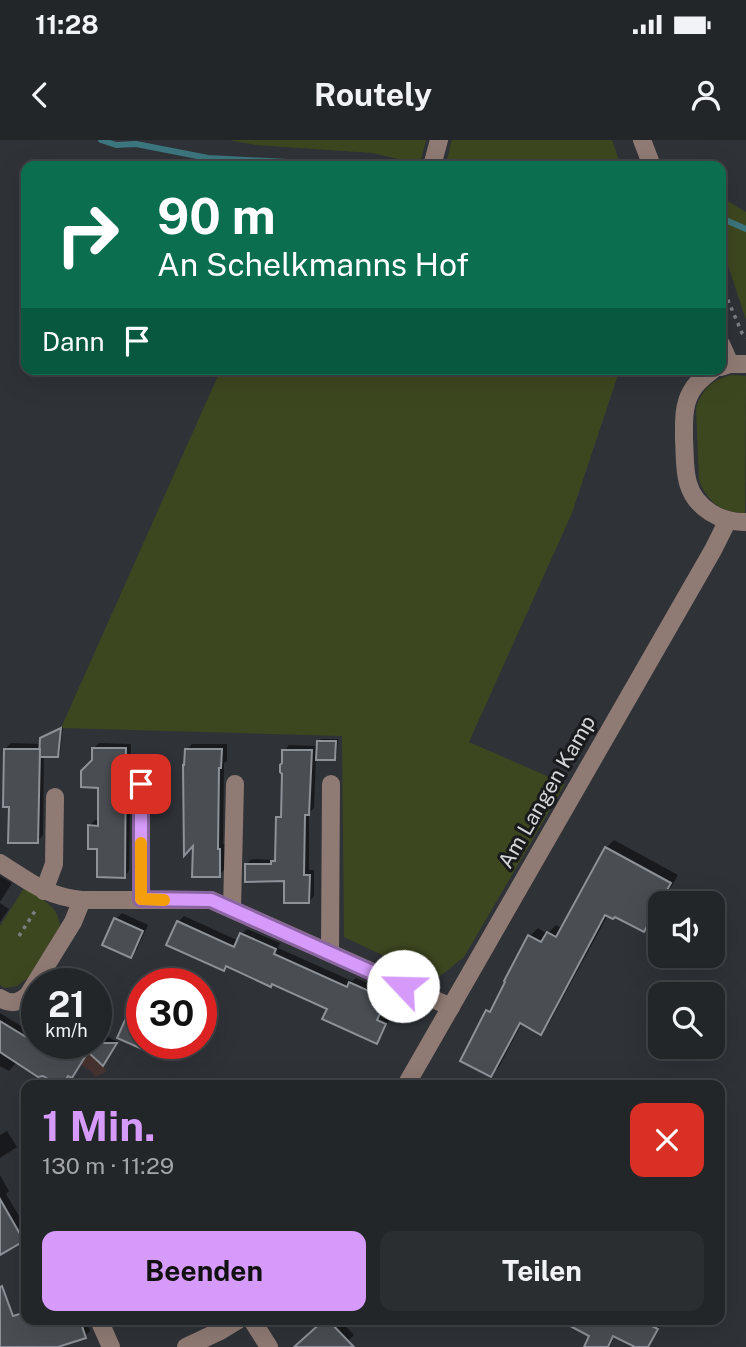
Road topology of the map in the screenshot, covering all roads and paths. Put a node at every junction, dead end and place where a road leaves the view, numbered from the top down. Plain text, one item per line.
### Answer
1 (439, 140) edge
2 (642, 140) edge
3 (433, 161) edge
4 (650, 161) edge
5 (726, 296) edge
6 (746, 338) edge
7 (709, 375) edge
8 (727, 522) junction
9 (746, 522) edge
10 (141, 784) dead end
11 (235, 784) dead end
12 (331, 784) dead end
13 (55, 797) dead end
14 (0, 863) edge
15 (44, 891) junction
16 (141, 899) junction
17 (82, 900) junction
18 (232, 909) junction
19 (19, 936) dead end
20 (330, 952) junction
21 (0, 998) edge
22 (451, 1007) junction
23 (409, 1080) edge
24 (101, 1325) edge
25 (230, 1325) edge
26 (255, 1325) edge
27 (111, 1347) edge
28 (186, 1347) edge
29 (269, 1347) edge

1 - 3 street
2 - 4 street
5 - 6 path
7 - 8 street
8 - 9 street
8 - 22 street, Am Langen Kamp
10 - 16 street
11 - 18 street
12 - 20 street
13 - 15 street
14 - 15 street
15 - 17 street
15 - 19 path
16 - 17 street
16 - 18 street
17 - 21 street
18 - 20 street
20 - 22 street
22 - 23 street, Am Langen Kamp
24 - 27 street
25 - 28 street
26 - 29 street

